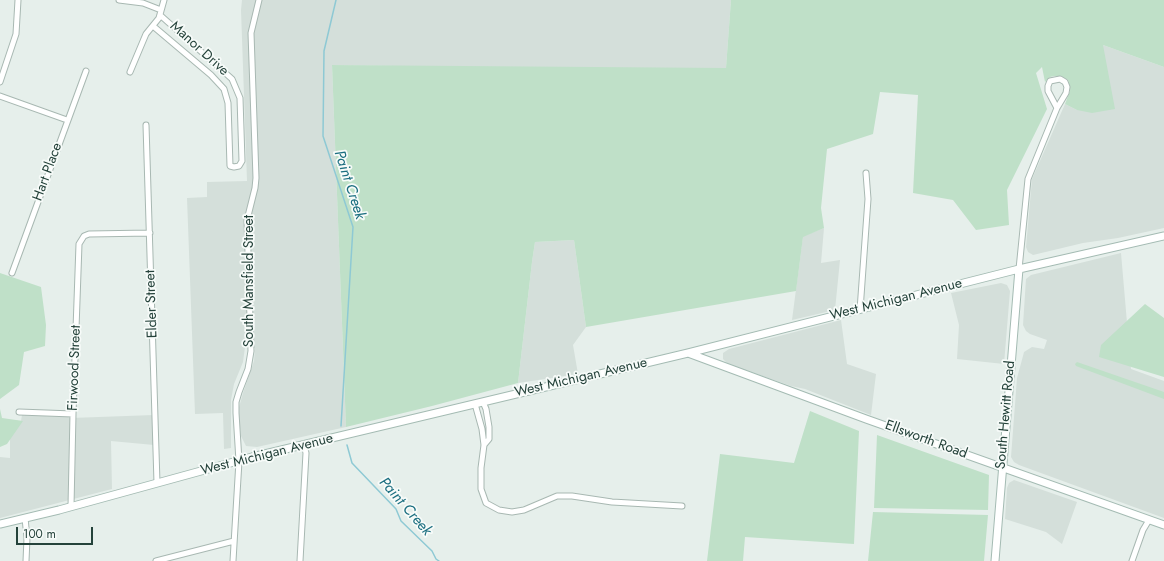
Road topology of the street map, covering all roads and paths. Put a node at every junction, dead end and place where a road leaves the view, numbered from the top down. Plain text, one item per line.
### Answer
1 (18, 0) edge
2 (119, 0) edge
3 (164, 0) edge
4 (259, 0) edge
5 (161, 12) junction
6 (153, 26) junction
7 (86, 71) dead end
8 (130, 72) dead end
9 (0, 82) edge
10 (0, 96) edge
11 (1057, 108) junction
12 (67, 120) junction
13 (146, 125) dead end
14 (866, 173) dead end
15 (150, 233) junction
16 (1164, 236) edge
17 (1019, 269) junction
18 (12, 273) dead end
19 (860, 310) junction
20 (688, 352) junction
21 (483, 402) junction
22 (475, 404) junction
23 (19, 412) dead end
24 (73, 414) junction
25 (304, 445) junction
26 (484, 445) junction
27 (239, 461) junction
28 (1002, 468) junction
29 (157, 483) junction
30 (71, 506) junction
31 (682, 506) dead end
32 (25, 518) junction
33 (1149, 520) junction
34 (0, 524) edge
35 (1164, 525) edge
36 (234, 541) junction
37 (163, 560) edge
38 (26, 561) edge
39 (156, 561) edge
40 (233, 561) edge
41 (300, 561) edge
42 (995, 561) edge
43 (1132, 561) edge

1 - 9 street
2 - 5 street, Manor Drive
3 - 5 street
4 - 27 street, South Mansfield Street
5 - 6 street
5 - 6 street, Manor Drive
6 - 8 street
7 - 12 street, Hart Place
10 - 12 street
11 - 11 street
11 - 17 street
12 - 18 street, Hart Place
13 - 15 street, Elder Street
14 - 19 street
15 - 24 street, Firwood Street
15 - 29 street, Elder Street
16 - 17 main road, West Michigan Avenue
17 - 19 main road, West Michigan Avenue
17 - 28 main road, South Hewitt Road
19 - 20 main road, West Michigan Avenue
20 - 21 main road, West Michigan Avenue
20 - 28 main road, Ellsworth Road
21 - 22 main road, West Michigan Avenue
21 - 26 street
22 - 25 main road, West Michigan Avenue
22 - 26 street
23 - 24 street
24 - 30 street, Firwood Street
25 - 27 main road, West Michigan Avenue
25 - 41 street
26 - 31 street
27 - 29 main road, West Michigan Avenue
27 - 36 street, South Mansfield Street
28 - 33 main road, Ellsworth Road
28 - 42 main road, South Hewitt Road
29 - 30 main road, West Michigan Avenue
30 - 32 main road, West Michigan Avenue
32 - 34 main road, West Michigan Avenue
32 - 38 street
33 - 35 main road, Ellsworth Road
33 - 43 street
36 - 37 street
36 - 40 street, South Mansfield Street
37 - 39 street

